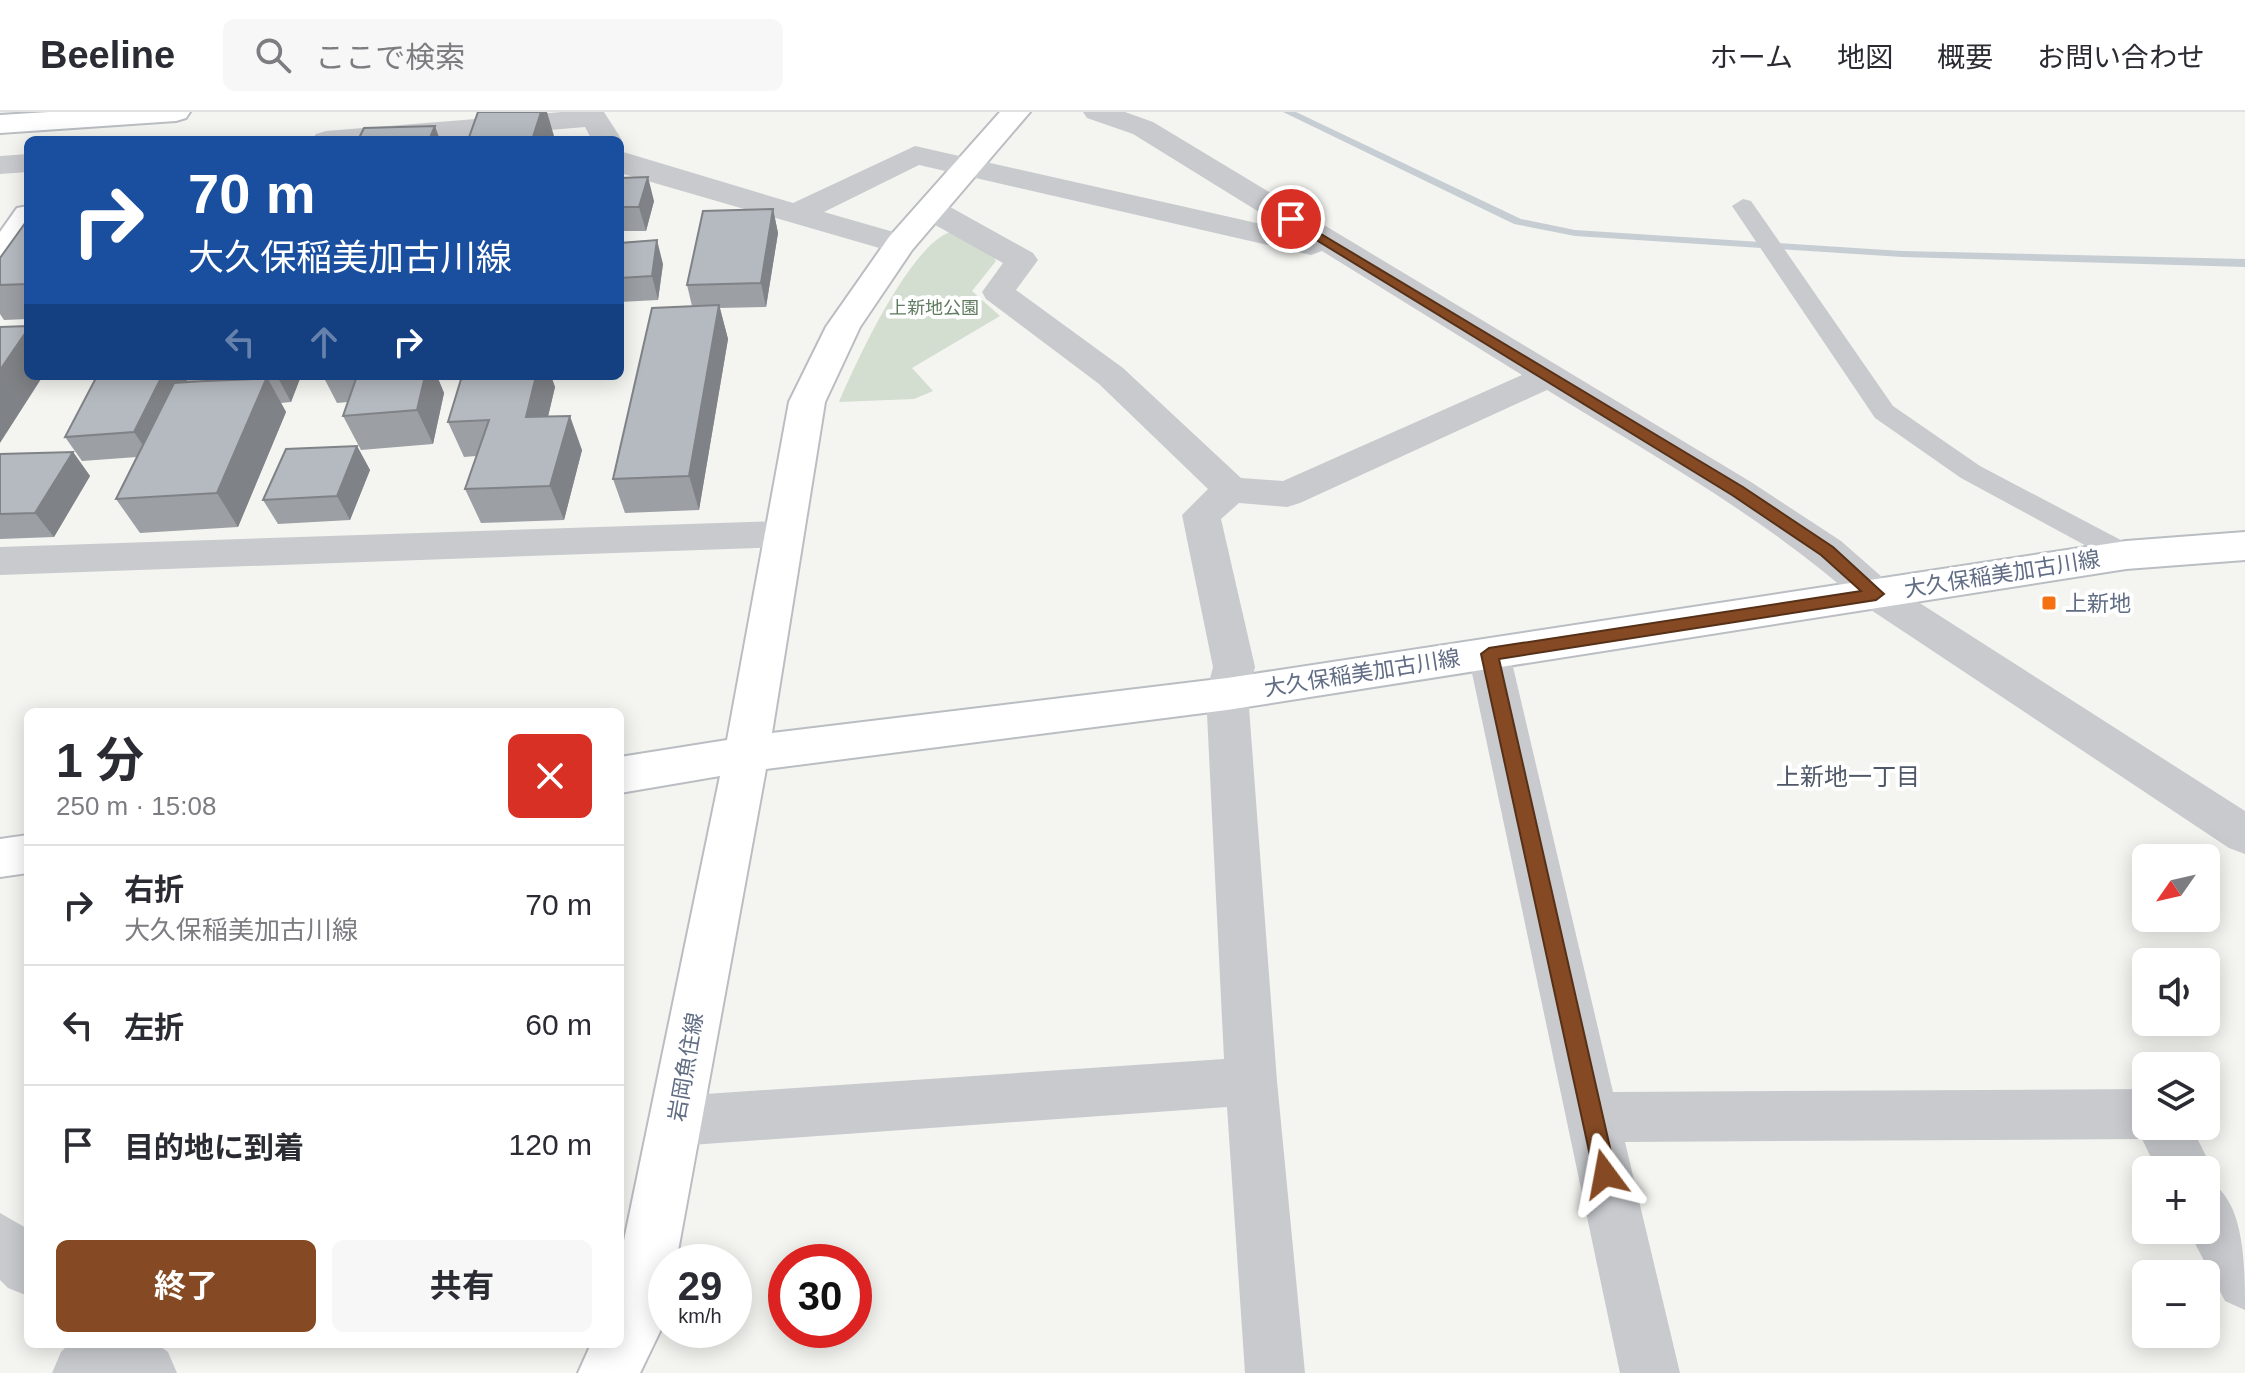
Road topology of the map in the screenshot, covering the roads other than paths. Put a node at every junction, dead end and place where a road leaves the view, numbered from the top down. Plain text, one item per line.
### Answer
1 (176, 112) edge
2 (1016, 112) edge
3 (1097, 112) edge
4 (94, 123) edge
5 (0, 124) edge
6 (375, 136) edge
7 (605, 136) edge
8 (24, 163) edge
9 (624, 164) edge
10 (0, 165) edge
11 (969, 167) junction
12 (1743, 206) dead end
13 (932, 210) junction
14 (796, 214) junction
15 (24, 221) edge
16 (900, 244) junction
17 (1341, 250) junction
18 (0, 255) edge
19 (1548, 376) junction
20 (1231, 490) junction
21 (782, 534) junction
22 (2245, 546) edge
23 (2126, 555) junction
24 (0, 561) edge
25 (1876, 594) junction
26 (1489, 654) junction
27 (1227, 694) junction
28 (744, 754) junction
29 (624, 774) edge
30 (2245, 835) edge
31 (24, 855) edge
32 (0, 858) edge
33 (1251, 1081) junction
34 (2132, 1114) edge
35 (1592, 1117) junction
36 (677, 1121) junction
37 (2220, 1234) edge
38 (0, 1241) edge
39 (24, 1264) edge
40 (2245, 1281) edge
41 (624, 1343) edge
42 (621, 1348) edge
43 (608, 1373) edge
44 (1275, 1373) edge
45 (1650, 1373) edge

1 - 4 main road
2 - 11 main road, 岩岡魚住線
3 - 17 street
4 - 5 main road
6 - 7 street
8 - 10 street
9 - 14 street
11 - 13 main road, 岩岡魚住線
11 - 14 street
11 - 17 street
12 - 23 lane
13 - 16 main road, 岩岡魚住線
13 - 20 street
14 - 16 street
15 - 18 main road
16 - 21 main road, 岩岡魚住線
17 - 19 street
19 - 20 street
19 - 25 street
20 - 27 street
21 - 24 street
21 - 28 main road, 岩岡魚住線
22 - 23 main road, 大久保稲美加古川線
23 - 25 main road, 大久保稲美加古川線
25 - 26 main road, 大久保稲美加古川線
25 - 30 street
26 - 27 main road, 大久保稲美加古川線
26 - 35 street
27 - 28 main road, 大久保稲美加古川線
27 - 33 street
28 - 29 main road, 大久保稲美加古川線
28 - 36 main road, 岩岡魚住線
31 - 32 main road
33 - 36 street
33 - 44 street
34 - 35 street
35 - 45 street
36 - 41 main road, 岩岡魚住線
37 - 40 street
38 - 39 street
42 - 43 main road, 岩岡魚住線

